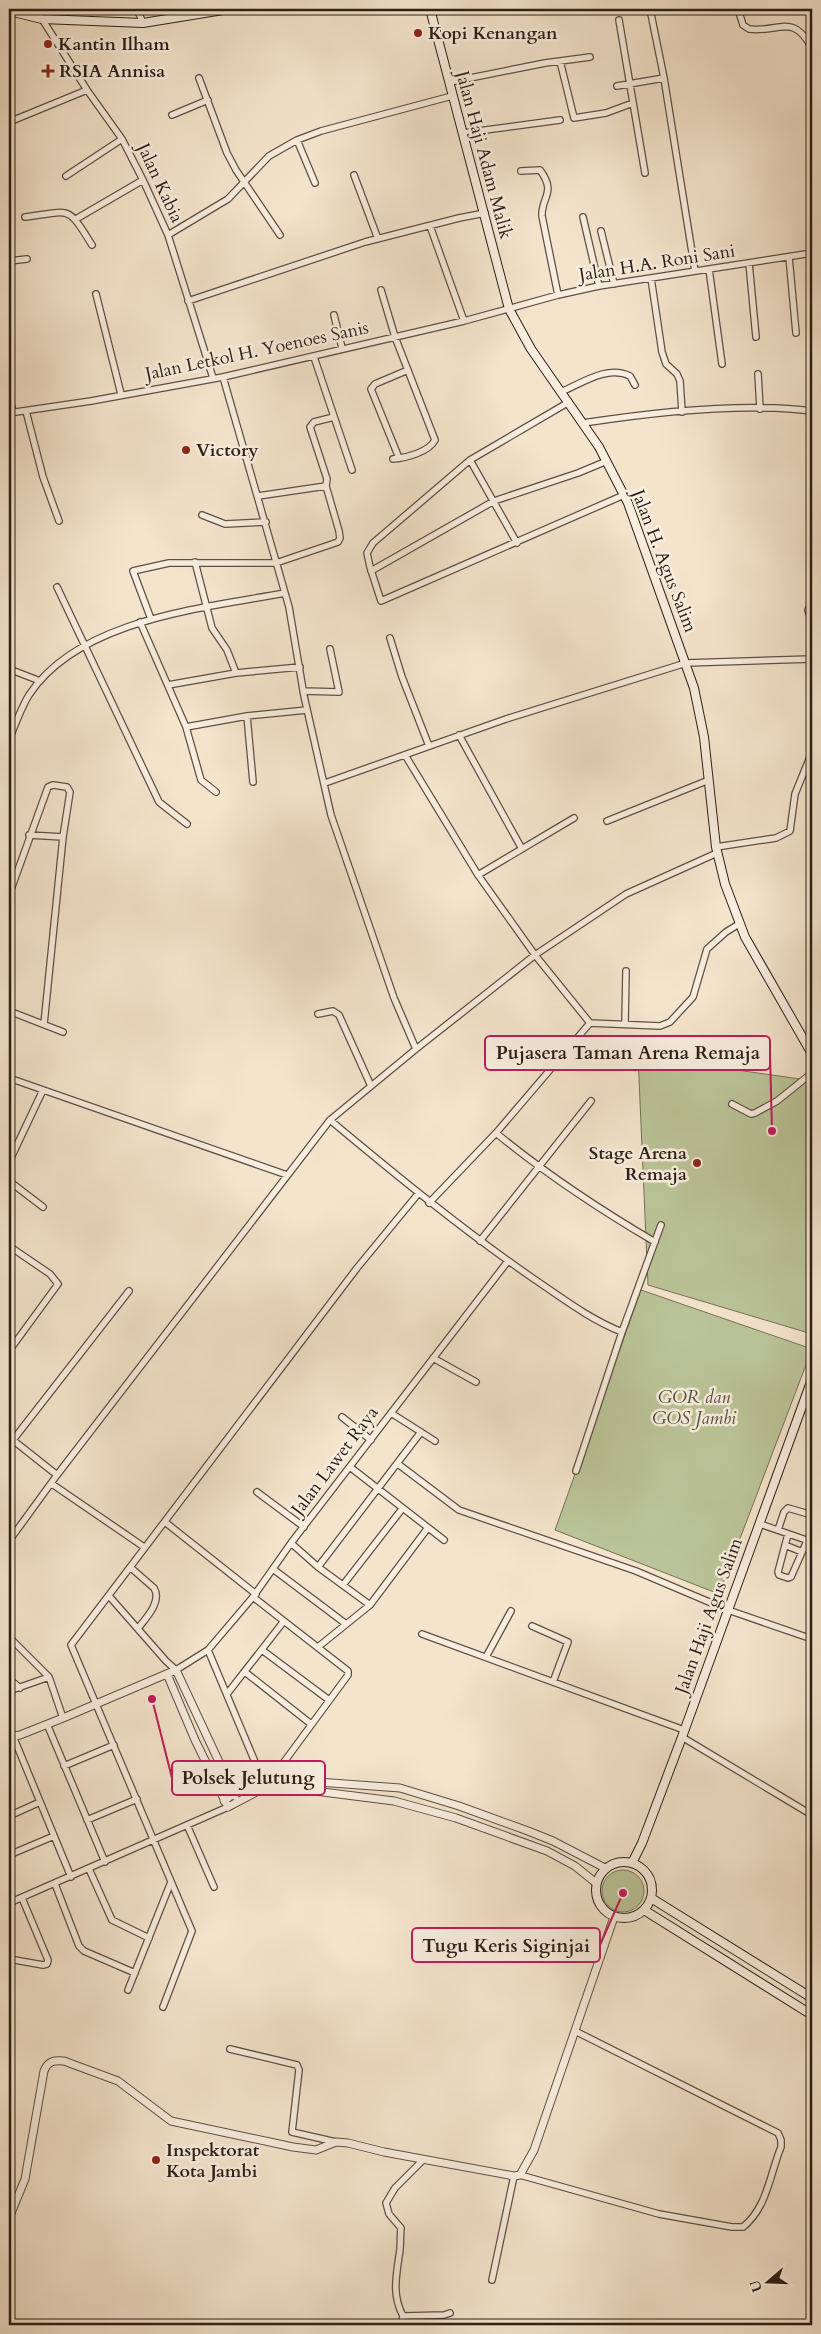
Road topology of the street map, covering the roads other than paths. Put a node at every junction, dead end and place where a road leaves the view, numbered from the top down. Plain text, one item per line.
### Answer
1 (137, 9) edge
2 (229, 9) edge
3 (430, 9) edge
4 (650, 9) edge
5 (738, 9) edge
6 (9, 11) edge
7 (197, 12) edge
8 (42, 19) junction
9 (619, 20) dead end
10 (143, 23) junction
11 (812, 48) edge
12 (590, 57) dead end
13 (560, 61) junction
14 (199, 78) dead end
15 (664, 78) junction
16 (450, 82) junction
17 (618, 86) dead end
18 (630, 86) junction
19 (87, 90) junction
20 (452, 96) junction
21 (208, 100) junction
22 (633, 103) junction
23 (172, 114) dead end
24 (560, 120) dead end
25 (9, 122) edge
26 (463, 133) junction
27 (122, 139) junction
28 (297, 140) junction
29 (521, 171) dead end
30 (645, 173) dead end
31 (354, 175) dead end
32 (66, 176) dead end
33 (143, 180) junction
34 (244, 182) junction
35 (315, 183) dead end
36 (485, 213) junction
37 (25, 217) dead end
38 (583, 217) dead end
39 (76, 219) junction
40 (430, 226) junction
41 (601, 231) dead end
42 (168, 235) junction
43 (280, 235) dead end
44 (378, 239) junction
45 (92, 245) dead end
46 (812, 253) edge
47 (789, 257) junction
48 (28, 259) dead end
49 (9, 261) edge
50 (749, 263) junction
51 (709, 269) junction
52 (695, 272) junction
53 (651, 278) junction
54 (614, 284) junction
55 (599, 286) junction
56 (381, 290) dead end
57 (96, 294) dead end
58 (558, 295) junction
59 (188, 302) junction
60 (509, 309) junction
61 (334, 315) dead end
62 (464, 321) junction
63 (796, 333) dead end
64 (395, 337) junction
65 (756, 337) dead end
66 (342, 348) junction
67 (314, 357) junction
68 (722, 364) dead end
69 (408, 370) junction
70 (758, 374) dead end
71 (223, 377) junction
72 (213, 378) junction
73 (635, 385) dead end
74 (561, 392) junction
75 (9, 394) edge
76 (121, 394) junction
77 (568, 402) junction
78 (760, 409) junction
79 (26, 411) junction
80 (812, 411) edge
81 (11, 412) edge
82 (682, 412) junction
83 (334, 417) junction
84 (583, 423) junction
85 (470, 460) junction
86 (606, 461) junction
87 (352, 470) dead end
88 (326, 486) junction
89 (624, 495) junction
90 (258, 496) junction
91 (494, 501) junction
92 (202, 515) dead end
93 (59, 521) dead end
94 (266, 522) junction
95 (517, 543) junction
96 (195, 562) junction
97 (276, 563) junction
98 (371, 571) junction
99 (57, 587) dead end
100 (284, 593) junction
101 (812, 602) edge
102 (208, 605) junction
103 (151, 619) junction
104 (140, 622) junction
105 (812, 623) edge
106 (390, 638) dead end
107 (86, 646) junction
108 (330, 649) dead end
109 (812, 659) edge
110 (686, 664) junction
111 (300, 667) junction
112 (9, 669) edge
113 (236, 673) junction
114 (40, 681) junction
115 (168, 685) junction
116 (303, 691) junction
117 (307, 710) junction
118 (248, 716) junction
119 (186, 727) junction
120 (459, 735) junction
121 (9, 740) edge
122 (429, 746) junction
123 (812, 752) edge
124 (405, 755) junction
125 (709, 780) junction
126 (253, 782) dead end
127 (325, 783) junction
128 (216, 792) dead end
129 (574, 818) dead end
130 (607, 821) dead end
131 (186, 824) dead end
132 (29, 835) junction
133 (63, 837) junction
134 (522, 849) junction
135 (717, 850) junction
136 (478, 876) junction
137 (9, 895) edge
138 (9, 910) edge
139 (9, 915) edge
140 (739, 924) junction
141 (535, 955) junction
142 (626, 971) dead end
143 (9, 1011) edge
144 (318, 1014) dead end
145 (590, 1023) junction
146 (625, 1023) junction
147 (44, 1024) junction
148 (63, 1032) dead end
149 (416, 1049) junction
150 (812, 1054) edge
151 (812, 1073) edge
152 (9, 1078) edge
153 (371, 1086) junction
154 (43, 1090) junction
155 (591, 1101) dead end
156 (732, 1104) dead end
157 (330, 1120) junction
158 (496, 1133) junction
159 (9, 1162) edge
160 (539, 1168) junction
161 (287, 1175) junction
162 (9, 1181) edge
163 (418, 1194) junction
164 (429, 1203) junction
165 (43, 1207) dead end
166 (661, 1225) dead end
167 (480, 1241) junction
168 (655, 1242) junction
169 (9, 1246) edge
170 (508, 1261) junction
171 (129, 1291) dead end
172 (622, 1332) junction
173 (9, 1351) edge
174 (433, 1358) junction
175 (812, 1379) edge
176 (476, 1382) dead end
177 (391, 1413) junction
178 (342, 1417) dead end
179 (421, 1432) junction
180 (11, 1439) edge
181 (371, 1440) junction
182 (435, 1441) dead end
183 (398, 1464) junction
184 (350, 1467) junction
185 (576, 1471) dead end
186 (57, 1476) junction
187 (52, 1484) junction
188 (378, 1490) junction
189 (257, 1492) dead end
190 (402, 1509) junction
191 (812, 1515) edge
192 (165, 1522) junction
193 (760, 1524) junction
194 (304, 1527) junction
195 (428, 1529) junction
196 (778, 1530) junction
197 (788, 1534) junction
198 (444, 1540) dead end
199 (9, 1541) edge
200 (810, 1541) edge
201 (291, 1543) junction
202 (785, 1545) junction
203 (144, 1547) junction
204 (802, 1552) junction
205 (130, 1566) junction
206 (318, 1567) junction
207 (273, 1570) junction
208 (343, 1585) junction
209 (254, 1595) junction
210 (109, 1596) junction
211 (370, 1605) junction
212 (511, 1610) dead end
213 (728, 1610) junction
214 (284, 1621) junction
215 (346, 1624) junction
216 (532, 1626) dead end
217 (138, 1627) junction
218 (422, 1634) dead end
219 (9, 1637) edge
220 (812, 1639) edge
221 (318, 1647) junction
222 (208, 1650) junction
223 (262, 1650) junction
224 (486, 1657) junction
225 (166, 1661) junction
226 (176, 1670) junction
227 (245, 1672) junction
228 (167, 1674) junction
229 (49, 1677) junction
230 (9, 1679) edge
231 (553, 1682) junction
232 (20, 1688) junction
233 (9, 1691) edge
234 (227, 1694) junction
235 (329, 1700) junction
236 (96, 1704) junction
237 (63, 1718) junction
238 (46, 1724) junction
239 (311, 1724) junction
240 (683, 1734) junction
241 (206, 1735) junction
242 (11, 1736) edge
243 (195, 1740) junction
244 (114, 1745) junction
245 (64, 1766) junction
246 (263, 1781) junction
247 (278, 1783) junction
248 (234, 1793) junction
249 (137, 1799) junction
250 (238, 1800) junction
251 (40, 1802) junction
252 (226, 1804) junction
253 (812, 1815) edge
254 (9, 1816) edge
255 (87, 1820) junction
256 (188, 1825) junction
257 (54, 1836) junction
258 (154, 1840) junction
259 (9, 1855) edge
260 (105, 1862) junction
261 (632, 1863) junction
262 (606, 1868) junction
263 (89, 1869) junction
264 (72, 1877) junction
265 (171, 1882) junction
266 (596, 1883) junction
267 (55, 1884) junction
268 (214, 1887) dead end
269 (22, 1898) junction
270 (651, 1898) junction
271 (9, 1903) edge
272 (644, 1910) junction
273 (614, 1917) junction
274 (149, 1938) junction
275 (9, 1959) edge
276 (136, 1973) junction
277 (128, 1990) dead end
278 (812, 1998) edge
279 (163, 2007) dead end
280 (812, 2015) edge
281 (575, 2031) junction
282 (230, 2049) dead end
283 (336, 2142) junction
284 (423, 2160) junction
285 (517, 2176) junction
286 (9, 2218) edge
287 (9, 2256) edge
288 (9, 2278) edge
289 (492, 2280) dead end
290 (450, 2313) dead end
291 (403, 2316) junction
292 (401, 2325) edge

1 - 10 street
2 - 7 main road
3 - 16 main road, Jalan Haji Adam Malik
4 - 15 street
5 - 11 street
6 - 8 main road
7 - 10 main road
8 - 10 main road
8 - 19 street, Jalan Kabia
9 - 18 street
12 - 13 street
13 - 16 street
13 - 22 street
14 - 21 street
15 - 18 street
15 - 52 street
16 - 20 main road, Jalan Haji Adam Malik
17 - 18 street
18 - 22 street
19 - 25 street
19 - 27 street, Jalan Kabia
20 - 26 main road, Jalan Haji Adam Malik
20 - 28 street
21 - 23 street
21 - 34 street
22 - 30 street
24 - 26 street
26 - 36 main road, Jalan Haji Adam Malik
27 - 32 street
27 - 33 street, Jalan Kabia
28 - 34 street
28 - 35 street
29 - 58 street
31 - 44 street
33 - 39 street
33 - 42 street, Jalan Kabia
34 - 42 street
34 - 43 street
36 - 40 street
36 - 60 main road, Jalan Haji Adam Malik
37 - 39 street
38 - 55 street
39 - 45 street
40 - 44 street
40 - 62 street
41 - 54 street
42 - 59 street, Jalan Kabia
44 - 59 street
46 - 47 street, Jalan H.A. Roni Sani
47 - 50 street, Jalan H.A. Roni Sani
47 - 63 street
48 - 49 street
50 - 51 street, Jalan H.A. Roni Sani
50 - 65 street
51 - 52 street, Jalan H.A. Roni Sani
51 - 68 street
52 - 53 street, Jalan H.A. Roni Sani
53 - 54 street, Jalan H.A. Roni Sani
53 - 82 street
54 - 55 street, Jalan H.A. Roni Sani
55 - 58 street, Jalan H.A. Roni Sani
56 - 64 street
57 - 76 street
58 - 60 street, Jalan H.A. Roni Sani
59 - 72 street, Jalan Kabia
60 - 62 street, Jalan Letkol H. Yoenoes Sanis
60 - 74 main road, Jalan H. Agus Salim
61 - 66 street
62 - 64 street, Jalan Letkol H. Yoenoes Sanis
64 - 66 street, Jalan Letkol H. Yoenoes Sanis
64 - 69 street
66 - 67 street, Jalan Letkol H. Yoenoes Sanis
67 - 71 street, Jalan Letkol H. Yoenoes Sanis
67 - 83 street
69 - 69 street
70 - 78 street
71 - 72 street, Jalan Letkol H. Yoenoes Sanis
71 - 90 street
72 - 76 street, Jalan Letkol H. Yoenoes Sanis
73 - 74 street
74 - 77 main road, Jalan H. Agus Salim
75 - 81 street
76 - 79 street, Jalan Letkol H. Yoenoes Sanis
77 - 84 main road, Jalan H. Agus Salim
77 - 85 street
78 - 80 street
78 - 82 street
79 - 81 street, Jalan Letkol H. Yoenoes Sanis
79 - 93 street
82 - 84 street
83 - 87 street
83 - 88 street
84 - 86 main road, Jalan H. Agus Salim
85 - 91 street
85 - 98 street
86 - 89 main road, Jalan H. Agus Salim
86 - 91 street
88 - 90 street
88 - 97 street
89 - 95 street
89 - 110 main road, Jalan H. Agus Salim
90 - 94 street
91 - 95 street
91 - 98 street
92 - 94 street
94 - 97 street
95 - 98 street
96 - 97 street
96 - 102 street
96 - 103 street
97 - 100 street
99 - 107 street
100 - 102 street
100 - 111 street
101 - 105 street
102 - 103 street
102 - 113 street
103 - 104 street
104 - 107 street
104 - 115 street
106 - 122 street
107 - 114 street
107 - 131 street
108 - 116 street
109 - 110 street
110 - 120 street
110 - 125 main road, Jalan H. Agus Salim
111 - 113 street
111 - 116 street
112 - 114 street
113 - 115 street
114 - 121 street
115 - 119 street
116 - 117 street
117 - 118 street
117 - 127 street
118 - 119 street
118 - 126 street
119 - 128 street
120 - 122 street
120 - 134 street
122 - 124 street
123 - 135 street
124 - 127 street
124 - 136 street
125 - 130 street
125 - 135 main road, Jalan H. Agus Salim
127 - 149 street
129 - 134 street
132 - 133 street
132 - 133 street
132 - 137 street
133 - 147 street
134 - 136 street
135 - 140 main road
135 - 141 street
136 - 141 street
138 - 139 street
140 - 146 street
140 - 150 main road
141 - 145 street
141 - 149 street
142 - 146 street
143 - 147 street
144 - 153 street
145 - 146 street
145 - 158 street
147 - 148 street
149 - 153 street
151 - 156 street
152 - 154 street
153 - 157 street
154 - 159 street
154 - 161 street
155 - 160 street
157 - 161 street
157 - 163 street
158 - 160 street
158 - 164 street
160 - 167 street
160 - 168 street
161 - 186 street
162 - 165 street
163 - 164 street
163 - 192 street
164 - 167 street
166 - 168 street
167 - 170 street
168 - 172 street
169 - 173 street
170 - 172 street
170 - 174 street, Jalan Lawet Raya
171 - 180 street
172 - 185 street
174 - 176 street
174 - 177 street, Jalan Lawet Raya
175 - 193 main road, Jalan Haji Agus Salim
177 - 179 street
177 - 181 street, Jalan Lawet Raya
178 - 181 street
179 - 182 street
179 - 183 street
180 - 186 street
181 - 184 street, Jalan Lawet Raya
183 - 188 street
183 - 213 street
184 - 188 street
184 - 194 street, Jalan Lawet Raya
186 - 187 street
187 - 199 street
187 - 203 street
188 - 190 street
188 - 206 street
189 - 194 street
190 - 195 street
190 - 208 street
191 - 196 street
192 - 203 street
192 - 209 street
193 - 196 street
193 - 213 main road, Jalan Haji Agus Salim
194 - 201 street, Jalan Lawet Raya
195 - 198 street
195 - 211 street
196 - 197 street
197 - 200 street
197 - 202 street
200 - 204 street
201 - 206 street
201 - 207 street, Jalan Lawet Raya
202 - 204 street
202 - 204 street
203 - 205 street
205 - 210 street
205 - 217 street
206 - 208 street
207 - 209 street, Jalan Lawet Raya
207 - 215 street
208 - 211 street
209 - 214 street
209 - 222 street, Jalan Lawet Raya
210 - 217 street
210 - 236 street
211 - 215 street
212 - 224 street
213 - 220 street
213 - 240 main road, Jalan Haji Agus Salim
214 - 221 street
214 - 223 street
215 - 221 street
216 - 231 street
217 - 225 street
218 - 224 street
219 - 229 street
221 - 235 street
222 - 226 street, Jalan Lawet Raya
222 - 234 street
223 - 227 street
223 - 235 street
224 - 231 street
225 - 226 street
225 - 228 street
226 - 228 street
226 - 241 street
227 - 234 street
227 - 239 street
228 - 236 street
228 - 243 street
229 - 232 street
229 - 237 street
230 - 232 street
231 - 240 street
232 - 233 street
234 - 246 street
235 - 239 street
236 - 237 street
236 - 244 street
237 - 238 street
238 - 242 street
238 - 245 street
239 - 247 street
240 - 253 street
240 - 261 main road, Jalan Haji Agus Salim
241 - 243 street
241 - 248 street
242 - 251 street
243 - 252 street
244 - 245 street
244 - 249 street
245 - 255 street
246 - 247 street
246 - 248 street
247 - 250 street
247 - 262 street
247 - 266 street
248 - 250 street
248 - 252 street
249 - 255 street
249 - 258 street
250 - 252 street
251 - 254 street
251 - 257 street
252 - 256 street
255 - 260 street
256 - 258 street
256 - 268 street
257 - 259 street
257 - 264 street
258 - 260 street
258 - 265 street
260 - 263 street
261 - 262 main road
261 - 270 main road
262 - 266 main road
263 - 264 street
263 - 274 street
264 - 267 street
265 - 274 street
265 - 279 street
266 - 273 main road
267 - 269 street
267 - 276 street
269 - 271 street
269 - 275 street
270 - 272 main road
270 - 278 main road
272 - 273 main road
272 - 280 main road
273 - 281 street
274 - 276 street
276 - 277 street
281 - 285 street
281 - 285 street
282 - 283 street
283 - 284 street
283 - 286 street
284 - 285 street
284 - 291 street
285 - 289 street
287 - 288 street
290 - 291 street
291 - 292 street

